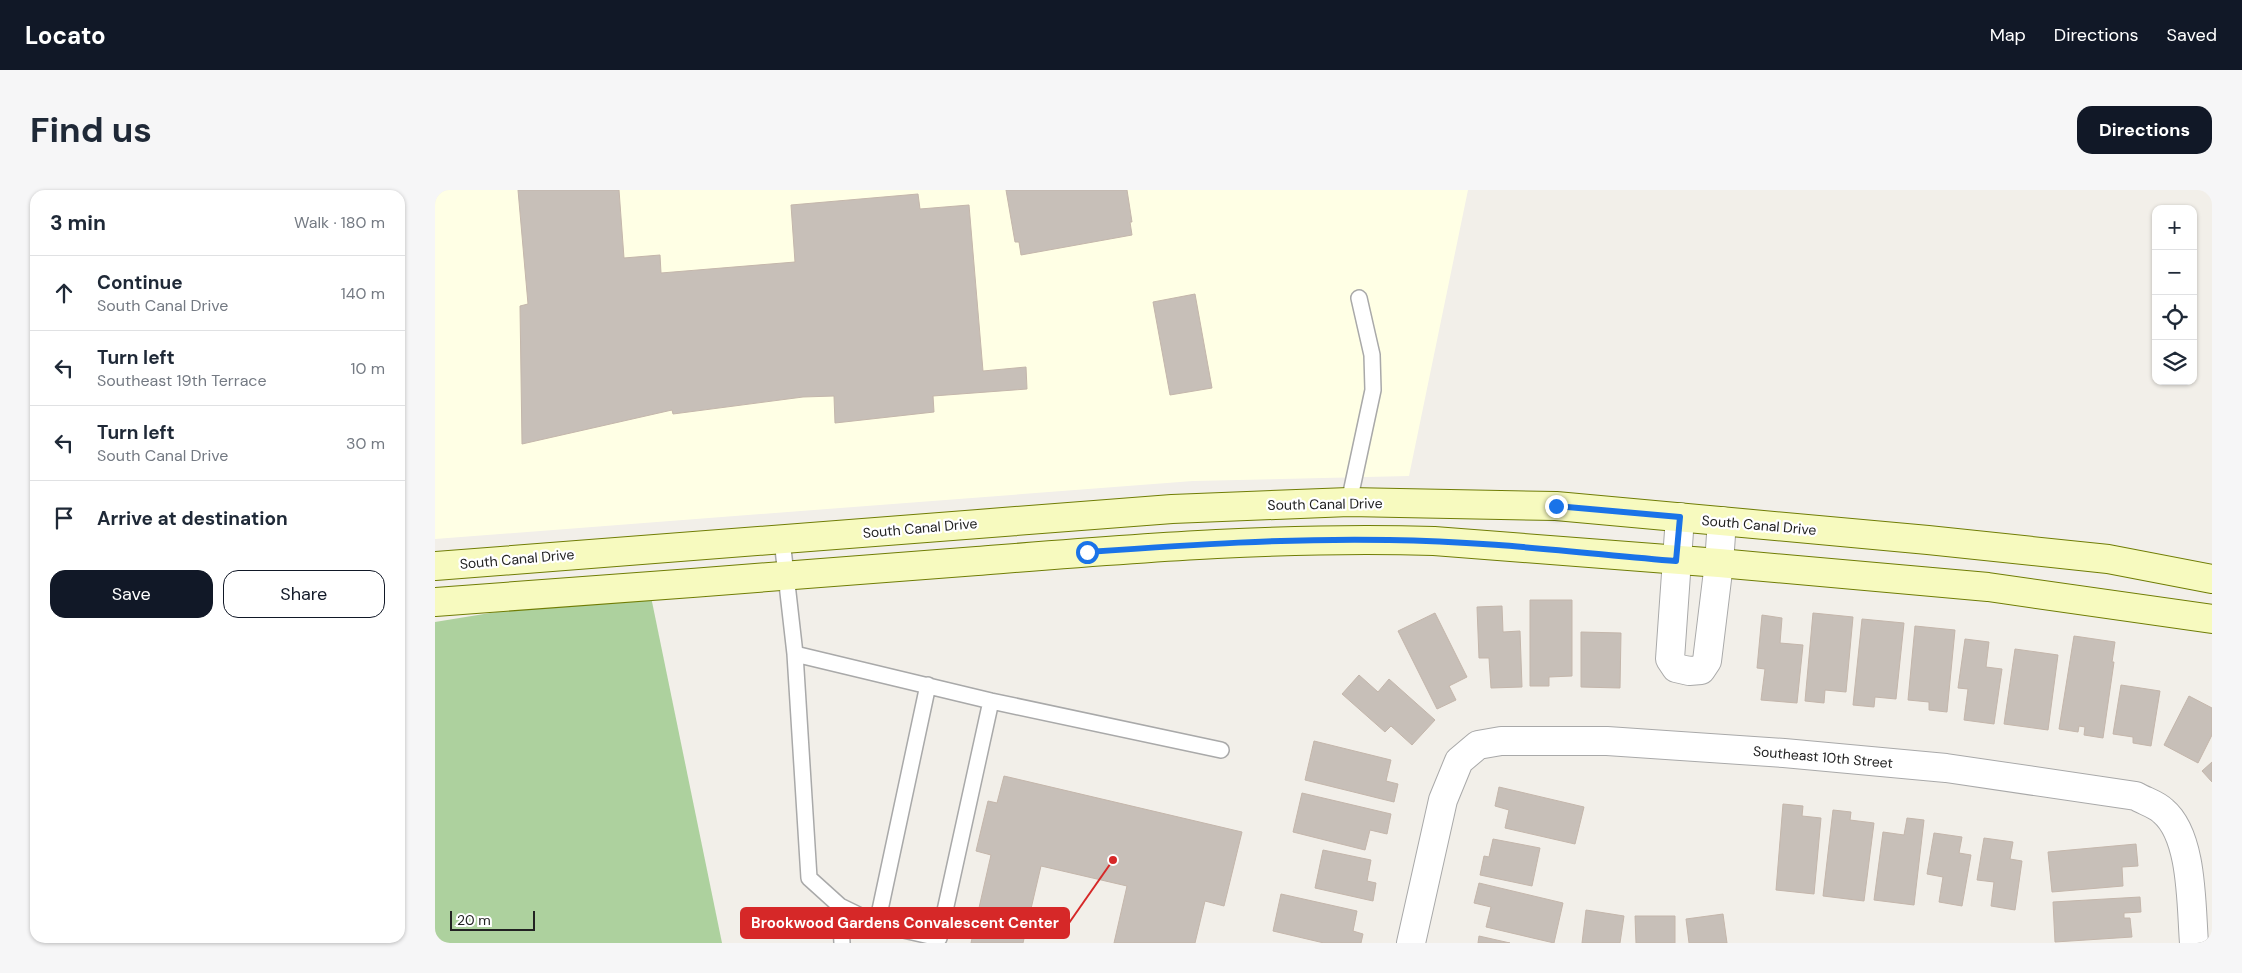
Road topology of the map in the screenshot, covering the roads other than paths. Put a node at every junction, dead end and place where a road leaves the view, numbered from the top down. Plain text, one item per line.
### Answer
1 (1359, 298) dead end
2 (1349, 502) junction
3 (1680, 517) junction
4 (1722, 521) junction
5 (782, 540) junction
6 (1676, 561) junction
7 (1719, 563) junction
8 (435, 566) edge
9 (787, 576) junction
10 (2212, 579) edge
11 (435, 602) edge
12 (2212, 619) edge
13 (795, 654) junction
14 (928, 685) junction
15 (991, 701) junction
16 (1221, 750) dead end
17 (840, 906) junction
18 (877, 924) junction
19 (842, 943) edge
20 (1411, 943) edge
21 (2194, 943) edge

1 - 2 lane
2 - 3 street, South Canal Drive
2 - 5 street, South Canal Drive
3 - 4 street, South Canal Drive
3 - 6 street
4 - 7 street
4 - 10 street, South Canal Drive
5 - 8 street, South Canal Drive
5 - 9 lane
6 - 7 street
6 - 7 street
6 - 9 street
7 - 12 street
9 - 11 street
9 - 13 lane
13 - 14 lane
13 - 17 lane
14 - 15 lane
14 - 18 lane
15 - 16 lane
15 - 18 lane
17 - 18 lane
17 - 19 lane
20 - 21 street, Southeast 10th Street

